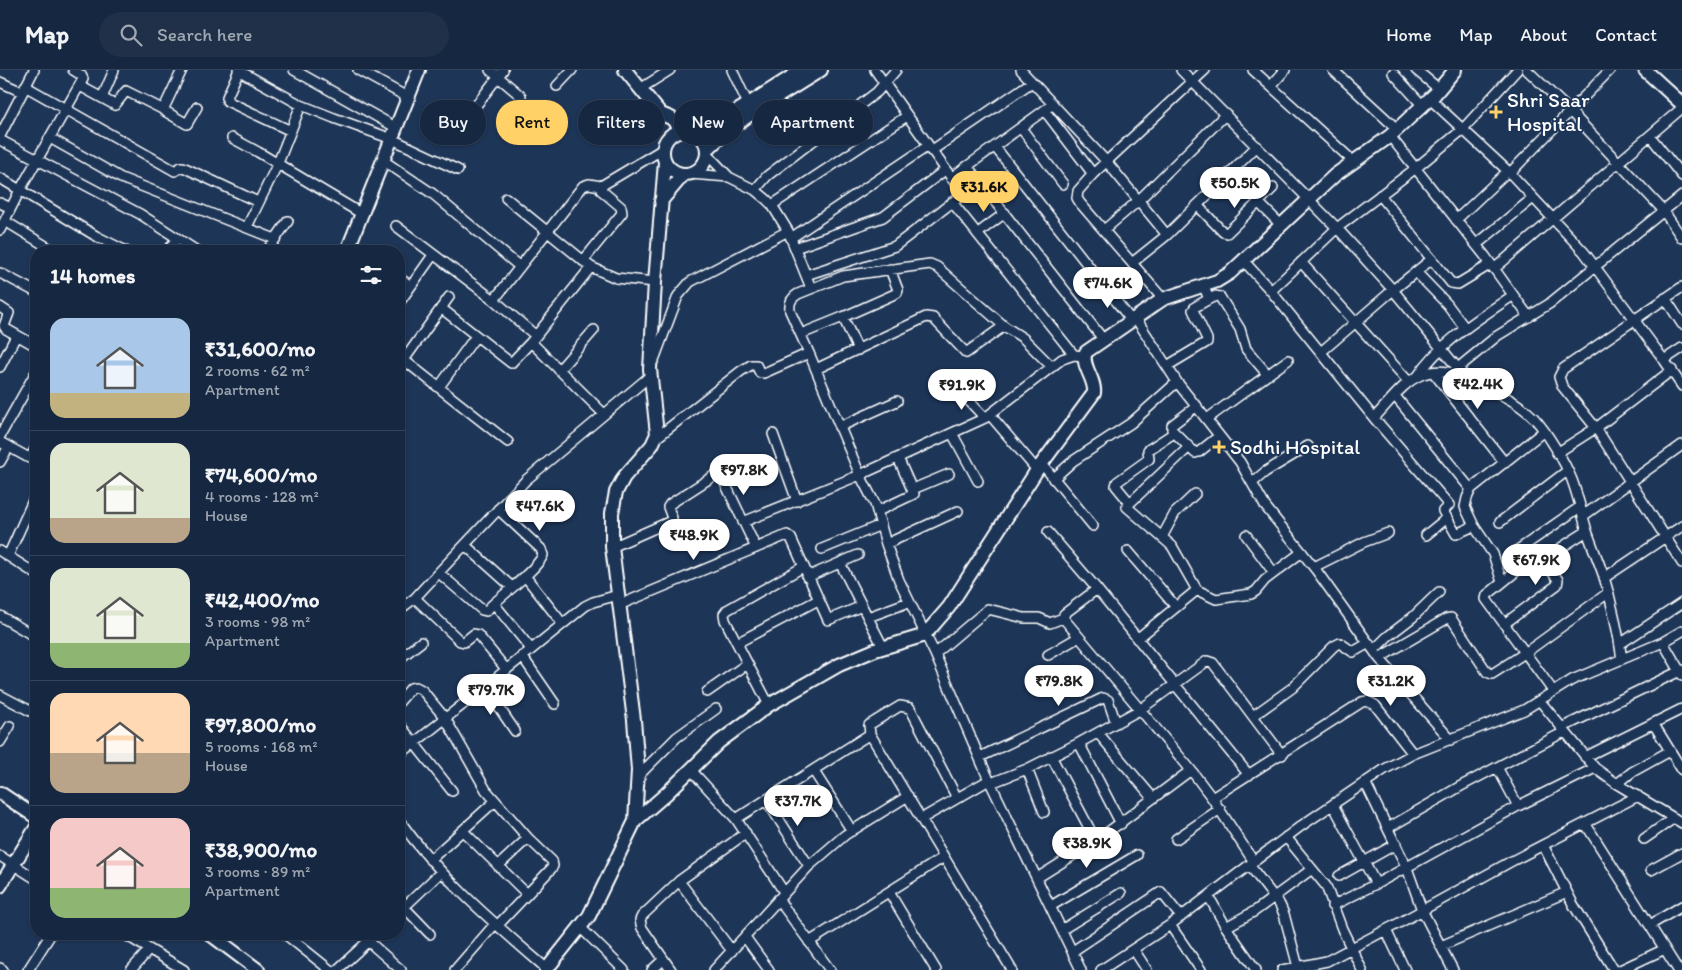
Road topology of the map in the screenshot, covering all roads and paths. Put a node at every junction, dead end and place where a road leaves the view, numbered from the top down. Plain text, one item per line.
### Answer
1 (34, 70) edge
2 (73, 70) edge
3 (114, 70) edge
4 (182, 70) edge
5 (238, 70) edge
6 (294, 70) edge
7 (358, 70) edge
8 (419, 70) edge
9 (572, 70) edge
10 (625, 70) edge
11 (670, 70) edge
12 (732, 70) edge
13 (802, 70) edge
14 (821, 70) edge
15 (876, 70) edge
16 (896, 70) edge
17 (1021, 70) edge
18 (1181, 70) edge
19 (1205, 70) edge
20 (1253, 70) edge
21 (1285, 70) edge
22 (1333, 70) edge
23 (1416, 70) edge
24 (1455, 70) edge
25 (1517, 70) edge
26 (1528, 70) edge
27 (1610, 70) edge
28 (1645, 70) edge
29 (1655, 70) edge
30 (497, 72) edge
31 (1393, 74) dead end
32 (0, 82) edge
33 (1032, 82) junction
34 (1194, 82) junction
35 (885, 84) junction
36 (80, 86) junction
37 (557, 86) dead end
38 (1271, 86) junction
39 (23, 89) junction
40 (640, 89) junction
41 (1439, 89) junction
42 (1682, 93) edge
43 (521, 96) dead end
44 (102, 98) junction
45 (409, 98) junction
46 (478, 100) edge
47 (649, 100) edge
48 (1426, 102) junction
49 (301, 104) junction
50 (748, 104) junction
51 (1053, 104) junction
52 (1682, 104) edge
53 (197, 107) dead end
54 (743, 107) edge
55 (1682, 108) edge
56 (162, 109) junction
57 (65, 110) junction
58 (1569, 110) junction
59 (1044, 111) junction
60 (1226, 114) junction
61 (907, 116) junction
62 (2, 124) edge
63 (664, 126) edge
64 (1021, 128) junction
65 (1462, 130) junction
66 (291, 132) junction
67 (1393, 133) junction
68 (394, 134) junction
69 (674, 134) edge
70 (0, 136) edge
71 (1650, 136) junction
72 (669, 137) junction
73 (50, 138) junction
74 (232, 138) dead end
75 (0, 140) edge
76 (706, 145) edge
77 (1257, 146) junction
78 (995, 147) junction
79 (930, 149) junction
80 (707, 152) junction
81 (664, 155) junction
82 (38, 159) junction
83 (384, 161) junction
84 (1353, 161) junction
85 (1106, 162) junction
86 (278, 163) junction
87 (1619, 163) junction
88 (967, 166) junction
89 (1416, 168) junction
90 (458, 170) dead end
91 (944, 170) junction
92 (1509, 172) junction
93 (686, 174) junction
94 (1093, 174) junction
95 (1682, 176) edge
96 (729, 177) junction
97 (0, 178) edge
98 (951, 178) junction
99 (979, 182) junction
100 (1063, 184) dead end
101 (601, 186) junction
102 (1274, 188) dead end
103 (20, 190) junction
104 (755, 190) junction
105 (963, 194) junction
106 (1380, 195) junction
107 (1682, 196) edge
108 (506, 198) dead end
109 (1309, 198) junction
110 (1533, 198) junction
111 (661, 201) junction
112 (1138, 201) junction
113 (258, 202) junction
114 (952, 202) junction
115 (0, 203) edge
116 (1259, 203) junction
117 (1197, 204) junction
118 (772, 205) junction
119 (11, 208) junction
120 (1663, 210) junction
121 (1005, 213) junction
122 (362, 214) junction
123 (1553, 218) junction
124 (1456, 220) junction
125 (5, 221) junction
126 (288, 221) dead end
127 (1281, 225) junction
128 (396, 226) dead end
129 (247, 227) junction
130 (1337, 228) junction
131 (0, 230) edge
132 (1104, 230) junction
133 (548, 231) junction
134 (978, 233) junction
135 (789, 235) junction
136 (1166, 235) junction
137 (177, 238) junction
138 (1682, 238) edge
139 (275, 239) junction
140 (44, 245) edge
141 (114, 245) edge
142 (172, 245) edge
143 (188, 245) edge
144 (271, 245) edge
145 (353, 245) edge
146 (1476, 245) junction
147 (795, 248) junction
148 (433, 255) junction
149 (1432, 259) junction
150 (1244, 260) junction
151 (584, 261) junction
152 (1301, 262) junction
153 (1132, 263) junction
154 (1595, 266) junction
155 (520, 267) junction
156 (591, 267) junction
157 (1492, 267) junction
158 (890, 269) junction
159 (1416, 272) junction
160 (0, 273) edge
161 (806, 275) junction
162 (405, 282) edge
163 (655, 282) junction
164 (1203, 285) junction
165 (411, 286) junction
166 (1682, 286) edge
167 (811, 288) junction
168 (30, 289) edge
169 (1393, 290) junction
170 (1271, 291) junction
171 (405, 294) edge
172 (1512, 296) junction
173 (449, 297) dead end
174 (1208, 298) junction
175 (1664, 298) junction
176 (1163, 299) junction
177 (494, 300) junction
178 (0, 307) edge
179 (441, 308) junction
180 (843, 317) junction
181 (1529, 317) junction
182 (1133, 319) junction
183 (1635, 320) junction
184 (1356, 324) junction
185 (1682, 324) edge
186 (1004, 326) junction
187 (1465, 328) junction
188 (594, 330) dead end
189 (801, 334) junction
190 (16, 336) junction
191 (476, 336) junction
192 (534, 339) junction
193 (1103, 339) junction
194 (30, 343) edge
195 (1443, 348) junction
196 (1682, 348) edge
197 (858, 350) junction
198 (1321, 352) junction
199 (809, 353) junction
200 (1079, 355) junction
201 (405, 358) edge
202 (1288, 360) dead end
203 (1664, 360) junction
204 (405, 366) edge
205 (1052, 366) junction
206 (1167, 366) junction
207 (0, 367) edge
208 (1458, 368) junction
209 (816, 369) junction
210 (560, 370) junction
211 (1672, 370) junction
212 (650, 372) junction
213 (1433, 372) junction
214 (1268, 375) junction
215 (1465, 376) junction
216 (1413, 379) junction
217 (1177, 382) junction
218 (30, 383) edge
219 (1682, 385) edge
220 (439, 387) junction
221 (956, 387) dead end
222 (1395, 396) junction
223 (897, 401) dead end
224 (1197, 406) junction
225 (604, 414) junction
226 (988, 417) junction
227 (1374, 418) junction
228 (1207, 419) junction
229 (839, 427) junction
230 (1596, 428) junction
231 (1544, 431) junction
232 (952, 433) junction
233 (1174, 433) junction
234 (773, 434) dead end
235 (0, 436) edge
236 (1219, 436) junction
237 (655, 439) junction
238 (508, 442) dead end
239 (4, 445) edge
240 (1682, 445) edge
241 (1308, 446) dead end
242 (1189, 447) junction
243 (1557, 453) junction
244 (30, 457) edge
245 (898, 458) junction
246 (0, 462) edge
247 (1505, 463) junction
248 (1040, 467) junction
249 (1567, 471) junction
250 (949, 474) dead end
251 (860, 475) junction
252 (1053, 479) junction
253 (978, 481) dead end
254 (1631, 482) junction
255 (1252, 483) junction
256 (1472, 489) junction
257 (912, 490) junction
258 (1195, 494) dead end
259 (797, 501) junction
260 (1466, 502) junction
261 (1130, 503) junction
262 (30, 505) edge
263 (1449, 505) junction
264 (498, 509) junction
265 (958, 510) dead end
266 (878, 511) junction
267 (1581, 511) junction
268 (1447, 518) junction
269 (743, 522) junction
270 (1500, 522) dead end
271 (881, 525) junction
272 (1094, 526) dead end
273 (1474, 526) junction
274 (1682, 526) edge
275 (1587, 531) junction
276 (1048, 532) dead end
277 (1388, 533) dead end
278 (1246, 535) dead end
279 (1426, 535) dead end
280 (1162, 537) junction
281 (1666, 538) junction
282 (886, 544) junction
283 (464, 545) junction
284 (612, 546) junction
285 (756, 548) junction
286 (822, 549) dead end
287 (1128, 551) dead end
288 (1302, 552) junction
289 (4, 554) edge
290 (858, 555) dead end
291 (1545, 559) junction
292 (840, 563) junction
293 (1682, 563) edge
294 (1521, 566) junction
295 (802, 567) junction
296 (1314, 567) junction
297 (30, 570) edge
298 (438, 573) junction
299 (1274, 573) junction
300 (525, 576) junction
301 (807, 577) junction
302 (1604, 578) junction
303 (1502, 582) junction
304 (512, 587) junction
305 (1097, 589) junction
306 (1197, 590) junction
307 (1439, 592) dead end
308 (1608, 593) junction
309 (415, 598) junction
310 (619, 600) junction
311 (818, 600) junction
312 (909, 602) junction
313 (1682, 603) edge
314 (492, 605) junction
315 (405, 606) edge
316 (862, 606) junction
317 (1176, 607) junction
318 (0, 616) edge
319 (868, 617) junction
320 (1063, 618) junction
321 (562, 623) junction
322 (1504, 624) junction
323 (1682, 632) edge
324 (925, 633) junction
325 (30, 634) edge
326 (1079, 637) junction
327 (1137, 639) junction
328 (421, 642) dead end
329 (1663, 642) junction
330 (737, 643) junction
331 (1620, 644) junction
332 (884, 647) junction
333 (531, 649) junction
334 (1374, 650) junction
335 (1525, 653) junction
336 (405, 654) edge
337 (935, 654) junction
338 (1048, 655) dead end
339 (522, 656) junction
340 (1622, 659) junction
341 (747, 664) junction
342 (506, 669) junction
343 (1681, 672) edge
344 (1175, 685) junction
345 (485, 687) junction
346 (1553, 690) junction
347 (707, 692) dead end
348 (0, 695) edge
349 (405, 695) edge
350 (1540, 701) junction
351 (555, 704) dead end
352 (769, 705) junction
353 (716, 708) dead end
354 (1141, 709) junction
355 (1682, 709) edge
356 (30, 711) edge
357 (1253, 716) junction
358 (446, 718) junction
359 (1116, 723) junction
360 (1653, 723) junction
361 (10, 726) dead end
362 (1562, 730) junction
363 (515, 731) dead end
364 (405, 732) edge
365 (1098, 733) junction
366 (870, 734) junction
367 (1451, 740) junction
368 (0, 742) edge
369 (414, 743) junction
370 (1079, 743) junction
371 (405, 750) edge
372 (1670, 752) junction
373 (1282, 754) junction
374 (1413, 754) junction
375 (1051, 756) junction
376 (980, 757) junction
377 (1585, 757) junction
378 (1497, 767) junction
379 (1595, 768) junction
380 (1027, 769) junction
381 (691, 770) junction
382 (813, 770) junction
383 (1191, 770) junction
384 (1682, 770) edge
385 (1249, 775) junction
386 (638, 776) junction
387 (990, 782) junction
388 (1364, 782) junction
389 (1617, 784) junction
390 (452, 791) dead end
391 (0, 793) edge
392 (908, 796) junction
393 (1638, 796) junction
394 (957, 798) junction
395 (1153, 798) junction
396 (1212, 798) junction
397 (495, 801) junction
398 (767, 801) junction
399 (1333, 805) junction
400 (1518, 806) junction
401 (1220, 809) junction
402 (1044, 812) dead end
403 (30, 813) edge
404 (736, 818) junction
405 (921, 819) junction
406 (1678, 820) edge
407 (635, 821) junction
408 (1585, 823) junction
409 (1121, 824) junction
410 (405, 828) edge
411 (1388, 828) junction
412 (462, 831) junction
413 (852, 831) junction
414 (746, 833) junction
415 (30, 837) edge
416 (1286, 837) junction
417 (528, 838) junction
418 (1176, 839) dead end
419 (1644, 839) dead end
420 (1096, 841) junction
421 (1396, 844) junction
422 (1543, 845) junction
423 (1682, 853) edge
424 (1137, 855) dead end
425 (0, 856) edge
426 (944, 857) junction
427 (430, 860) junction
428 (1363, 863) junction
429 (13, 864) junction
430 (1252, 864) junction
431 (498, 866) junction
432 (809, 866) junction
433 (1407, 868) junction
434 (1312, 869) junction
435 (1651, 870) dead end
436 (441, 872) junction
437 (30, 875) edge
438 (1339, 876) dead end
439 (1038, 878) junction
440 (679, 881) junction
441 (1376, 884) junction
442 (0, 886) edge
443 (889, 892) junction
444 (1567, 892) junction
445 (1121, 893) dead end
446 (527, 894) junction
447 (781, 896) junction
448 (1209, 897) junction
449 (1273, 897) junction
450 (405, 905) edge
451 (1051, 906) junction
452 (1332, 906) junction
453 (1682, 906) edge
454 (1422, 910) junction
455 (405, 912) edge
456 (1181, 917) junction
457 (1650, 924) junction
458 (496, 925) junction
459 (1170, 925) junction
460 (1226, 927) junction
461 (581, 928) junction
462 (1062, 929) junction
463 (1386, 930) junction
464 (430, 934) dead end
465 (745, 937) junction
466 (47, 940) edge
467 (133, 940) edge
468 (218, 940) edge
469 (295, 940) edge
470 (368, 941) joint
471 (809, 942) junction
472 (1441, 946) junction
473 (1352, 948) junction
474 (1665, 949) junction
475 (149, 950) junction
476 (1134, 950) junction
477 (732, 951) junction
478 (1073, 951) junction
479 (663, 960) junction
480 (1298, 967) junction
481 (547, 969) edge
482 (28, 970) edge
483 (131, 970) edge
484 (184, 970) edge
485 (258, 970) edge
486 (330, 970) edge
487 (337, 970) edge
488 (402, 970) edge
489 (455, 970) edge
490 (624, 970) edge
491 (652, 970) edge
492 (672, 970) edge
493 (714, 970) edge
494 (769, 970) edge
495 (830, 970) edge
496 (936, 970) edge
497 (1012, 970) edge
498 (1082, 970) edge
499 (1101, 970) edge
500 (1147, 970) edge
501 (1200, 970) edge
502 (1256, 970) edge
503 (1282, 970) edge
504 (1362, 970) edge
505 (1405, 970) edge
506 (1452, 970) edge
507 (1614, 970) edge
508 (1620, 970) edge
509 (1678, 970) edge

1 - 39 street
2 - 36 street
3 - 44 street
4 - 56 street
5 - 49 street
5 - 66 street
6 - 68 street
7 - 45 street
8 - 45 street
9 - 37 street
10 - 40 street
11 - 40 street
12 - 50 street
13 - 50 street
14 - 80 street
15 - 35 street
16 - 35 street
17 - 33 street
18 - 34 street
19 - 34 street
20 - 38 street
21 - 38 street
22 - 67 street
23 - 41 street
24 - 41 street
25 - 65 street
26 - 58 street
27 - 58 street
28 - 52 street
29 - 42 street
30 - 43 street
30 - 46 street
31 - 48 street
32 - 39 street
33 - 51 street
33 - 79 street
34 - 60 street
34 - 85 street
35 - 61 street
35 - 104 street
36 - 44 street
36 - 57 street
38 - 84 street
39 - 57 street
39 - 62 street
40 - 47 street
41 - 48 street
44 - 56 street
45 - 68 street
48 - 65 street
48 - 67 street
49 - 66 street
49 - 68 street
50 - 54 street
51 - 59 street
51 - 85 street
53 - 56 street
55 - 71 street
57 - 73 street
57 - 113 street
58 - 87 street
58 - 92 street
59 - 64 street
59 - 94 street
60 - 77 street
60 - 112 street
61 - 79 street
61 - 118 street
62 - 70 street
63 - 72 street
64 - 78 street
64 - 100 street
65 - 89 street
65 - 92 street
66 - 86 street
67 - 84 street
67 - 89 street
68 - 83 street
68 - 90 street
69 - 72 street
71 - 87 street
71 - 95 street
72 - 81 street
73 - 82 street
73 - 129 street
74 - 86 street
75 - 82 street
76 - 80 street
77 - 109 street
77 - 117 street
78 - 88 street
78 - 182 street
79 - 91 street
79 - 135 street
80 - 93 street
80 - 96 street
81 - 93 street
81 - 101 street
81 - 111 street
82 - 103 street
82 - 137 street
83 - 122 street
83 - 155 street
84 - 109 street
85 - 94 street
85 - 112 street
86 - 113 street
86 - 122 street
87 - 120 street
87 - 123 street
88 - 98 street
88 - 99 street
89 - 106 street
89 - 124 street
91 - 98 street
91 - 147 street
92 - 110 street
92 - 124 street
93 - 96 street
93 - 111 street
94 - 132 street
96 - 104 street
97 - 103 street
98 - 105 street
99 - 105 street
99 - 121 street
101 - 133 street
101 - 151 street
102 - 116 street
103 - 119 street
103 - 141 street
104 - 118 street
105 - 114 street
106 - 130 street
106 - 149 street
107 - 120 street
108 - 133 street
109 - 127 street
109 - 130 street
110 - 123 street
110 - 146 street
111 - 163 street
112 - 132 street
112 - 136 street
113 - 129 street
114 - 134 street
114 - 161 street
115 - 119 street
116 - 117 street
116 - 127 street
117 - 136 street
118 - 135 street
119 - 125 street
120 - 138 street
120 - 154 street
121 - 134 street
121 - 193 street
122 - 145 street
123 - 154 street
123 - 157 street
124 - 146 street
125 - 131 street
125 - 140 street
126 - 139 street
127 - 150 street
128 - 148 street
129 - 139 street
130 - 152 street
130 - 169 street
132 - 153 street
133 - 151 street
133 - 155 street
134 - 200 street
135 - 147 street
135 - 212 street
136 - 153 street
137 - 142 street
137 - 143 street
139 - 144 street
146 - 157 street
147 - 161 street
148 - 165 street
148 - 177 street
149 - 157 street
149 - 159 street
150 - 164 street
150 - 170 street
151 - 156 street
152 - 170 street
152 - 184 street
153 - 176 street
154 - 181 street
154 - 183 street
155 - 177 street
156 - 163 street
156 - 192 street
157 - 172 street
158 - 167 street
158 - 180 street
158 - 186 street
159 - 169 street
159 - 187 street
160 - 168 street
161 - 167 street
162 - 165 street
163 - 212 street
164 - 174 street
164 - 176 street
165 - 171 street
166 - 175 street
167 - 189 street
169 - 184 street
169 - 195 street
170 - 198 street
172 - 181 street
172 - 187 street
173 - 179 street
174 - 206 street
174 - 214 street
175 - 183 street
175 - 185 street
176 - 182 street
177 - 192 street
178 - 190 street
179 - 191 street
179 - 201 street
180 - 189 street
180 - 197 street
181 - 208 street
182 - 193 street
182 - 206 street
183 - 203 street
183 - 230 street
184 - 198 street
184 - 216 street
186 - 197 street
186 - 205 street
187 - 195 street
188 - 210 street
189 - 199 street
190 - 194 street
190 - 207 street
191 - 192 street
191 - 220 street
192 - 210 street
193 - 200 street
195 - 208 street
195 - 216 street
196 - 203 street
197 - 209 street
198 - 227 street
199 - 209 street
199 - 237 street
200 - 205 street
200 - 248 street
202 - 214 street
203 - 211 street
204 - 220 street
205 - 226 street
206 - 217 street
208 - 215 street
209 - 229 street
210 - 225 street
211 - 219 street
211 - 230 street
212 - 225 street
212 - 237 street
213 - 215 street
213 - 216 street
213 - 247 street
214 - 228 street
215 - 231 street
216 - 222 street
217 - 224 street
217 - 252 street
218 - 235 street
220 - 238 street
221 - 226 street
222 - 227 street
222 - 256 street
223 - 229 street
224 - 228 street
224 - 233 street
225 - 264 street
226 - 232 street
226 - 248 street
227 - 263 street
228 - 236 street
229 - 251 street
230 - 243 street
230 - 254 street
231 - 243 street
231 - 247 street
232 - 245 street
232 - 253 street
233 - 242 street
233 - 261 street
234 - 259 street
236 - 242 street
236 - 255 street
237 - 284 street
239 - 244 street
239 - 246 street
240 - 254 street
241 - 255 street
242 - 261 street
243 - 249 street
245 - 251 street
245 - 257 street
247 - 256 street
248 - 252 street
248 - 324 street
249 - 267 street
249 - 270 street
250 - 257 street
251 - 259 street
251 - 266 street
252 - 272 street
254 - 267 street
254 - 281 street
255 - 288 street
256 - 260 street
257 - 266 street
258 - 280 street
259 - 269 street
260 - 263 street
260 - 273 street
261 - 280 street
262 - 289 street
263 - 268 street
264 - 283 street
264 - 300 street
265 - 282 street
266 - 271 street
267 - 275 street
267 - 294 street
268 - 273 street
268 - 279 street
269 - 284 street
269 - 285 street
271 - 282 street
271 - 286 street
273 - 303 street
274 - 281 street
275 - 291 street
275 - 302 street
276 - 305 street
277 - 296 street
278 - 299 street
280 - 306 street
281 - 293 street
281 - 302 street
282 - 312 street
283 - 298 street
283 - 304 street
284 - 310 street
285 - 295 street
285 - 310 street
287 - 317 street
288 - 296 street
288 - 299 street
289 - 297 street
290 - 292 street
291 - 294 street
291 - 322 street
292 - 301 street
292 - 316 street
294 - 303 street
295 - 301 street
295 - 330 street
296 - 334 street
298 - 309 street
298 - 314 street
299 - 306 street
300 - 304 street
300 - 321 street
301 - 311 street
302 - 308 street
303 - 322 street
304 - 314 street
305 - 320 street
305 - 327 street
306 - 317 street
307 - 334 street
308 - 331 street
308 - 335 street
309 - 315 street
309 - 342 street
310 - 321 street
310 - 386 street
311 - 316 street
311 - 330 street
312 - 319 street
312 - 324 street
313 - 331 street
314 - 333 street
316 - 319 street
317 - 327 street
318 - 325 street
319 - 332 street
320 - 326 street
320 - 337 street
321 - 333 street
322 - 335 street
323 - 329 street
324 - 332 street
324 - 337 street
326 - 338 street
326 - 354 street
327 - 344 street
328 - 336 street
329 - 340 street
329 - 343 street
330 - 341 street
331 - 340 street
332 - 352 street
333 - 339 street
334 - 335 street
334 - 357 street
334 - 367 street
335 - 346 street
337 - 376 street
339 - 342 street
339 - 351 street
340 - 346 street
341 - 347 street
341 - 352 street
342 - 345 street
343 - 362 street
344 - 354 street
344 - 357 street
344 - 385 street
345 - 358 street
345 - 363 street
346 - 350 street
348 - 356 street
349 - 358 street
350 - 362 street
350 - 367 street
352 - 381 street
353 - 386 street
354 - 359 street
354 - 383 street
355 - 360 street
357 - 373 street
358 - 369 street
358 - 397 street
359 - 365 street
359 - 376 street
360 - 372 street
360 - 377 street
361 - 368 street
362 - 377 street
362 - 378 street
364 - 369 street
365 - 370 street
365 - 395 street
366 - 382 street
366 - 392 street
366 - 394 street
367 - 374 street
369 - 371 street
369 - 390 street
370 - 375 street
370 - 409 street
372 - 384 street
372 - 389 street
373 - 374 street
373 - 385 street
374 - 388 street
375 - 380 street
375 - 420 street
376 - 387 street
377 - 379 street
378 - 400 street
378 - 411 street
379 - 389 street
379 - 400 street
380 - 387 street
380 - 402 street
381 - 404 street
381 - 407 street
382 - 398 street
382 - 413 street
383 - 395 street
383 - 396 street
385 - 396 street
386 - 407 street
387 - 394 street
387 - 439 street
388 - 399 street
388 - 411 street
389 - 393 street
391 - 403 street
392 - 405 street
392 - 413 street
393 - 406 street
393 - 408 street
394 - 405 street
395 - 409 street
396 - 401 street
397 - 412 street
397 - 417 street
398 - 404 street
398 - 432 street
399 - 416 street
399 - 428 street
400 - 433 street
401 - 418 street
401 - 430 street
404 - 414 street
405 - 426 street
406 - 419 street
407 - 461 street
408 - 422 street
408 - 457 street
409 - 420 street
410 - 427 street
411 - 421 street
412 - 427 street
412 - 431 street
413 - 432 street
414 - 440 street
414 - 447 street
415 - 429 street
416 - 430 street
416 - 434 street
417 - 431 street
417 - 446 street
420 - 439 street
421 - 428 street
421 - 433 street
422 - 444 street
422 - 454 street
423 - 435 street
424 - 451 street
425 - 429 street
426 - 443 street
426 - 497 street
427 - 436 street
428 - 438 street
428 - 441 street
429 - 437 street
429 - 442 street
430 - 448 street
430 - 449 street
431 - 446 street
432 - 447 street
433 - 441 street
433 - 454 street
434 - 449 street
434 - 452 street
436 - 450 street
436 - 458 street
439 - 451 street
440 - 477 street
440 - 479 street
441 - 452 street
443 - 471 street
443 - 496 street
444 - 472 street
444 - 507 street
445 - 462 street
446 - 458 street
447 - 465 street
447 - 471 street
448 - 456 street
448 - 460 street
449 - 460 street
449 - 480 street
451 - 462 street
452 - 473 street
453 - 457 street
454 - 463 street
454 - 472 street
455 - 464 street
456 - 459 street
456 - 478 street
457 - 474 street
458 - 481 street
458 - 489 street
459 - 476 street
459 - 501 street
460 - 502 street
461 - 481 street
461 - 490 street
462 - 478 street
463 - 473 street
463 - 505 street
465 - 477 street
465 - 494 street
466 - 482 street
467 - 475 street
468 - 485 street
469 - 486 street
470 - 487 street
470 - 488 street
471 - 495 street
472 - 506 street
473 - 480 street
473 - 504 street
474 - 508 street
474 - 509 street
475 - 483 street
475 - 484 street
476 - 499 street
476 - 500 street
477 - 493 street
478 - 498 street
479 - 491 street
479 - 492 street
480 - 503 street

